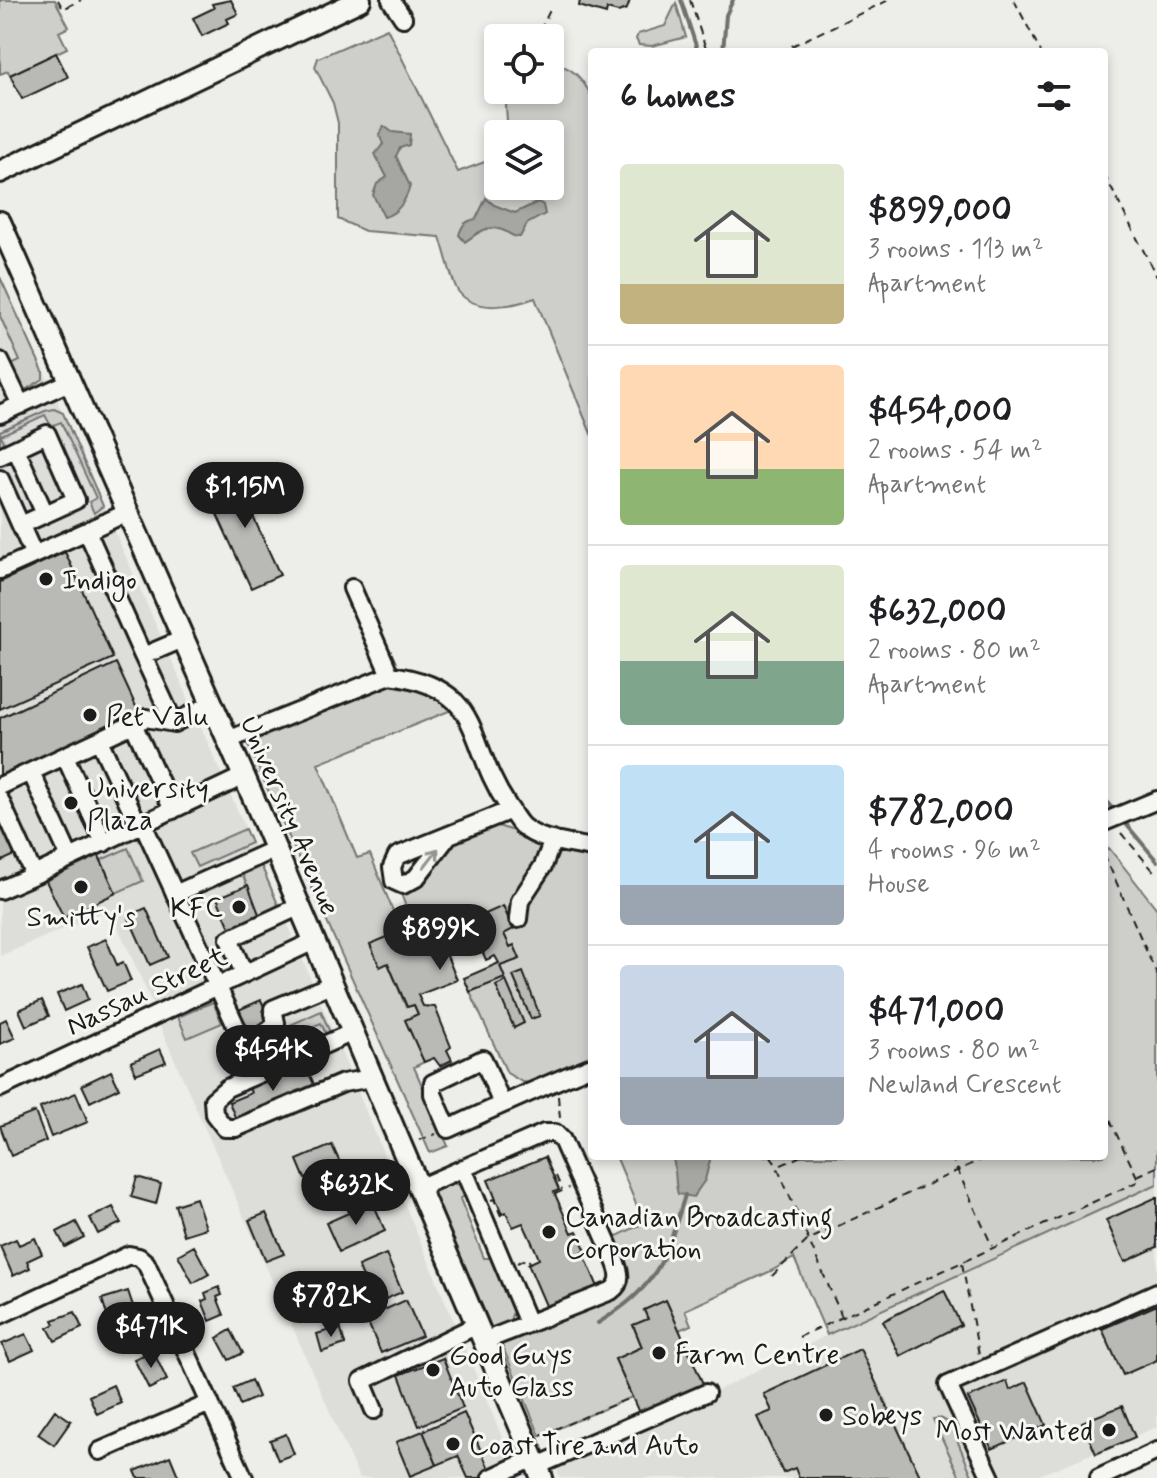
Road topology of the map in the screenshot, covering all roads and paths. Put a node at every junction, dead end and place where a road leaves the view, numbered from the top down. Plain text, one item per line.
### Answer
1 (58, 0) edge
2 (81, 0) edge
3 (360, 0) edge
4 (391, 0) edge
5 (690, 0) edge
6 (889, 0) edge
7 (1014, 0) edge
8 (550, 10) dead end
9 (403, 18) dead end
10 (543, 24) edge
11 (706, 48) edge
12 (787, 48) edge
13 (1039, 48) edge
14 (0, 172) edge
15 (1108, 182) edge
16 (0, 222) edge
17 (1157, 277) edge
18 (0, 361) edge
19 (4, 381) edge
20 (69, 382) junction
21 (21, 405) junction
22 (0, 414) edge
23 (8, 452) edge
24 (0, 479) edge
25 (128, 512) junction
26 (45, 514) junction
27 (21, 525) junction
28 (87, 531) junction
29 (34, 555) junction
30 (1, 568) edge
31 (352, 588) dead end
32 (183, 639) junction
33 (143, 656) junction
34 (390, 675) junction
35 (212, 704) junction
36 (174, 723) junction
37 (133, 724) junction
38 (99, 740) junction
39 (228, 740) junction
40 (65, 756) junction
41 (31, 772) junction
42 (244, 776) junction
43 (0, 786) edge
44 (0, 800) edge
45 (1157, 800) edge
46 (173, 810) junction
47 (511, 810) junction
48 (1108, 821) edge
49 (1108, 822) edge
50 (141, 825) junction
51 (449, 835) dead end
52 (553, 840) junction
53 (104, 843) junction
54 (588, 847) edge
55 (275, 849) junction
56 (70, 858) junction
57 (1108, 863) edge
58 (34, 875) junction
59 (1157, 875) edge
60 (0, 890) edge
61 (175, 894) junction
62 (298, 907) junction
63 (518, 919) dead end
64 (314, 941) junction
65 (244, 973) junction
66 (1157, 975) edge
67 (333, 984) junction
68 (216, 986) junction
69 (353, 1032) junction
70 (588, 1068) edge
71 (372, 1078) junction
72 (559, 1079) junction
73 (0, 1088) edge
74 (502, 1104) junction
75 (1108, 1116) edge
76 (560, 1121) dead end
77 (448, 1129) junction
78 (416, 1142) dead end
79 (773, 1160) edge
80 (792, 1160) edge
81 (953, 1160) edge
82 (980, 1160) edge
83 (777, 1167) junction
84 (1157, 1167) edge
85 (463, 1168) junction
86 (958, 1170) junction
87 (564, 1173) dead end
88 (1137, 1176) junction
89 (418, 1188) junction
90 (570, 1188) dead end
91 (562, 1191) junction
92 (555, 1194) dead end
93 (808, 1240) junction
94 (993, 1248) junction
95 (962, 1262) junction
96 (772, 1276) dead end
97 (1157, 1292) edge
98 (0, 1315) edge
99 (842, 1317) junction
100 (528, 1323) junction
101 (480, 1333) junction
102 (799, 1337) dead end
103 (982, 1371) junction
104 (706, 1393) dead end
105 (632, 1397) dead end
106 (210, 1403) junction
107 (374, 1410) dead end
108 (540, 1436) dead end
109 (100, 1451) dead end
110 (1157, 1451) edge
111 (538, 1467) edge
112 (244, 1478) edge
113 (491, 1478) edge
114 (991, 1478) edge
115 (1099, 1478) edge

1 - 2 path
3 - 14 main road
4 - 9 street
5 - 11 path
6 - 12 path
7 - 13 path
8 - 10 path
15 - 17 path
16 - 20 main road, University Avenue
18 - 19 street
19 - 21 street
20 - 21 street
20 - 25 main road, University Avenue
21 - 22 street
23 - 26 street
23 - 26 street
24 - 27 street
25 - 28 street
25 - 32 main road, University Avenue
26 - 27 street
27 - 29 street
28 - 29 street
28 - 33 street
29 - 30 street
31 - 34 street
32 - 33 street
32 - 35 main road, University Avenue
33 - 36 street
34 - 39 street
34 - 47 street
35 - 36 street
35 - 39 main road, University Avenue
36 - 37 street
37 - 38 street
37 - 46 street
38 - 40 street
38 - 50 street
39 - 42 main road, University Avenue
40 - 41 street
40 - 53 street
41 - 43 street
41 - 56 street
42 - 46 street
42 - 55 main road, University Avenue
44 - 58 street
45 - 48 street
46 - 50 street
47 - 51 street
47 - 52 street
49 - 59 path
50 - 53 street
50 - 61 street
52 - 54 street
52 - 63 street
53 - 56 street
55 - 61 street
55 - 62 main road, University Avenue
56 - 58 street
57 - 66 path
58 - 60 street
61 - 68 street
62 - 64 main road, University Avenue
62 - 65 street
64 - 65 street, Nassau Street
64 - 67 main road, University Avenue
65 - 68 street, Nassau Street
67 - 68 street
67 - 69 main road, University Avenue
68 - 73 street, Nassau Street
69 - 71 main road, University Avenue
69 - 71 street
70 - 72 street
71 - 89 main road, University Avenue
72 - 74 street
72 - 76 path
74 - 77 street
74 - 77 street
75 - 88 path
77 - 78 path
79 - 83 path
80 - 83 path
81 - 86 path
82 - 86 path
83 - 93 path
84 - 88 path
85 - 89 street
85 - 100 street
85 - 100 street
86 - 93 path
86 - 94 path
87 - 91 path
88 - 94 path
89 - 101 main road, University Avenue
90 - 91 path
91 - 92 path
93 - 96 path
93 - 99 path
94 - 95 path
95 - 99 path
95 - 103 path
97 - 103 street
98 - 106 street
99 - 102 path
100 - 101 street
101 - 107 street
101 - 111 main road, University Avenue
103 - 114 street
104 - 111 street
105 - 108 path
106 - 109 street
106 - 112 street
110 - 115 street
111 - 113 street

